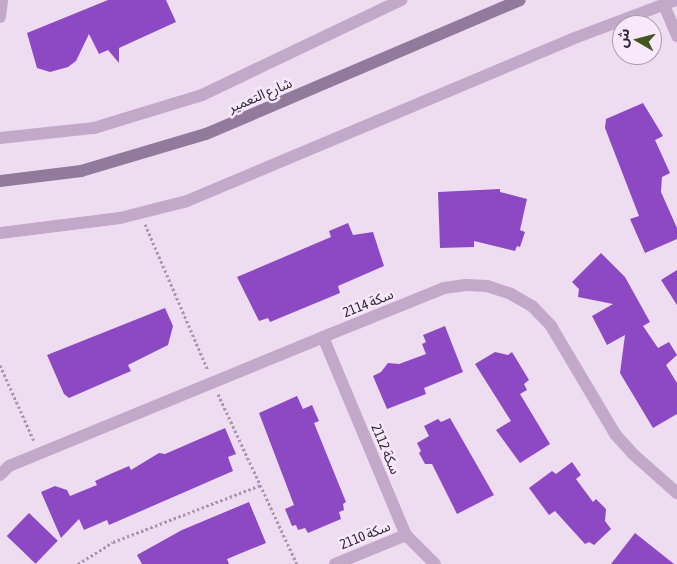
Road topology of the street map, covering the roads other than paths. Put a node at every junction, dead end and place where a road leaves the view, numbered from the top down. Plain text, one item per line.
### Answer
1 (2, 0) edge
2 (401, 0) edge
3 (520, 0) edge
4 (670, 3) edge
5 (0, 17) edge
6 (677, 36) edge
7 (0, 138) edge
8 (0, 181) edge
9 (0, 234) edge
10 (323, 337) junction
11 (0, 475) edge
12 (677, 493) edge
13 (406, 535) junction
14 (335, 564) edge
15 (435, 564) edge

1 - 5 street
2 - 7 street
3 - 8 main road, شارع التعمير
4 - 6 street
4 - 9 street
10 - 11 street, سكة 2114
10 - 12 street, سكة 2114
10 - 13 street, سكة 2112
13 - 14 street, سكة 2110
13 - 15 street, سكة 2112

